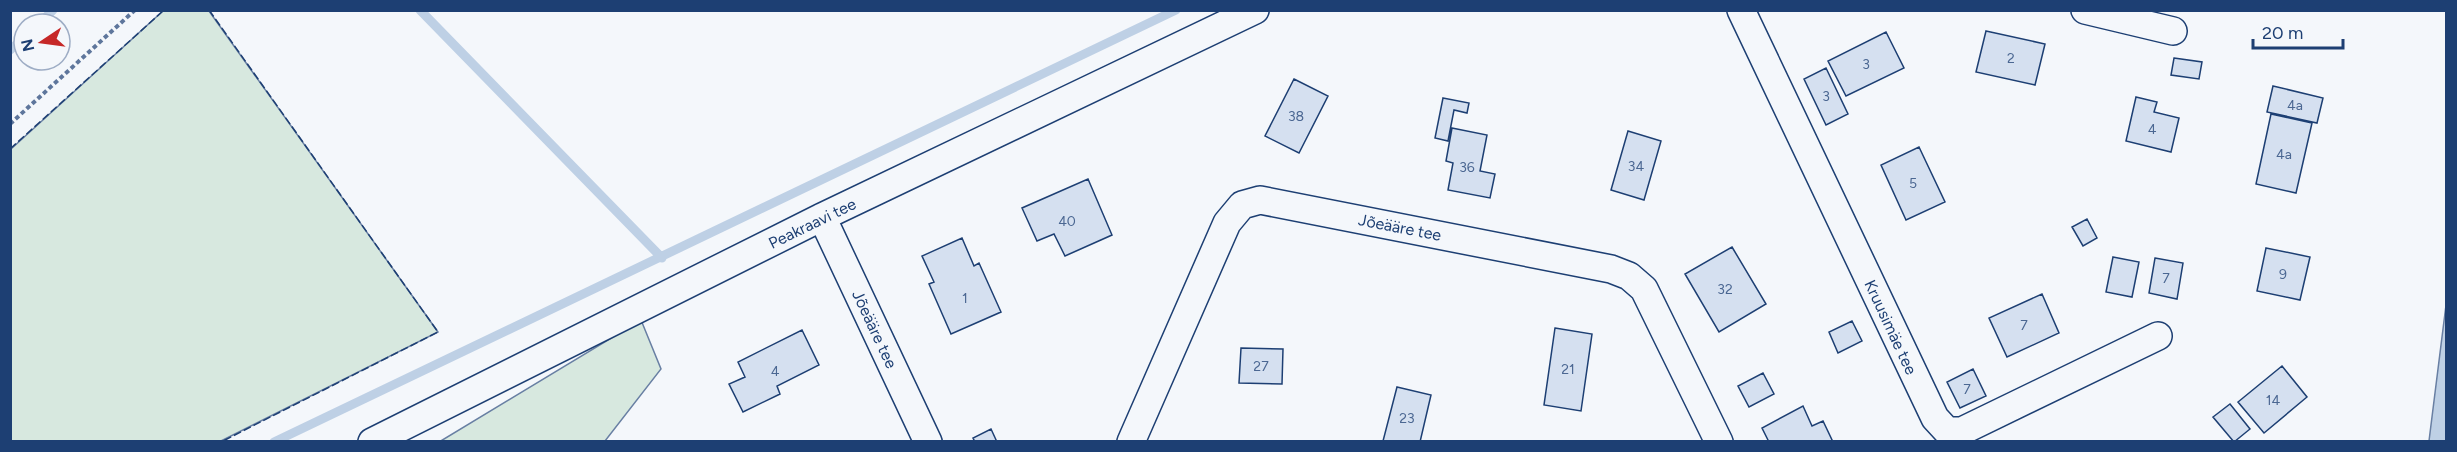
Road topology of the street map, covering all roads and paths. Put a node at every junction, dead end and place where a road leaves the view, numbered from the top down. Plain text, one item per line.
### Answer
1 (135, 10) edge
2 (1255, 10) edge
3 (1741, 10) edge
4 (2085, 10) edge
5 (2173, 31) dead end
6 (10, 124) edge
7 (822, 218) junction
8 (2158, 336) dead end
9 (372, 441) edge
10 (928, 441) edge
11 (1131, 441) edge
12 (1719, 441) edge

1 - 6 path
2 - 7 street, Peakraavi tee
3 - 8 street, Kruusimäe tee
4 - 5 street
7 - 9 street, Peakraavi tee
7 - 10 street, Jõeääre tee
11 - 12 street, Jõeääre tee

